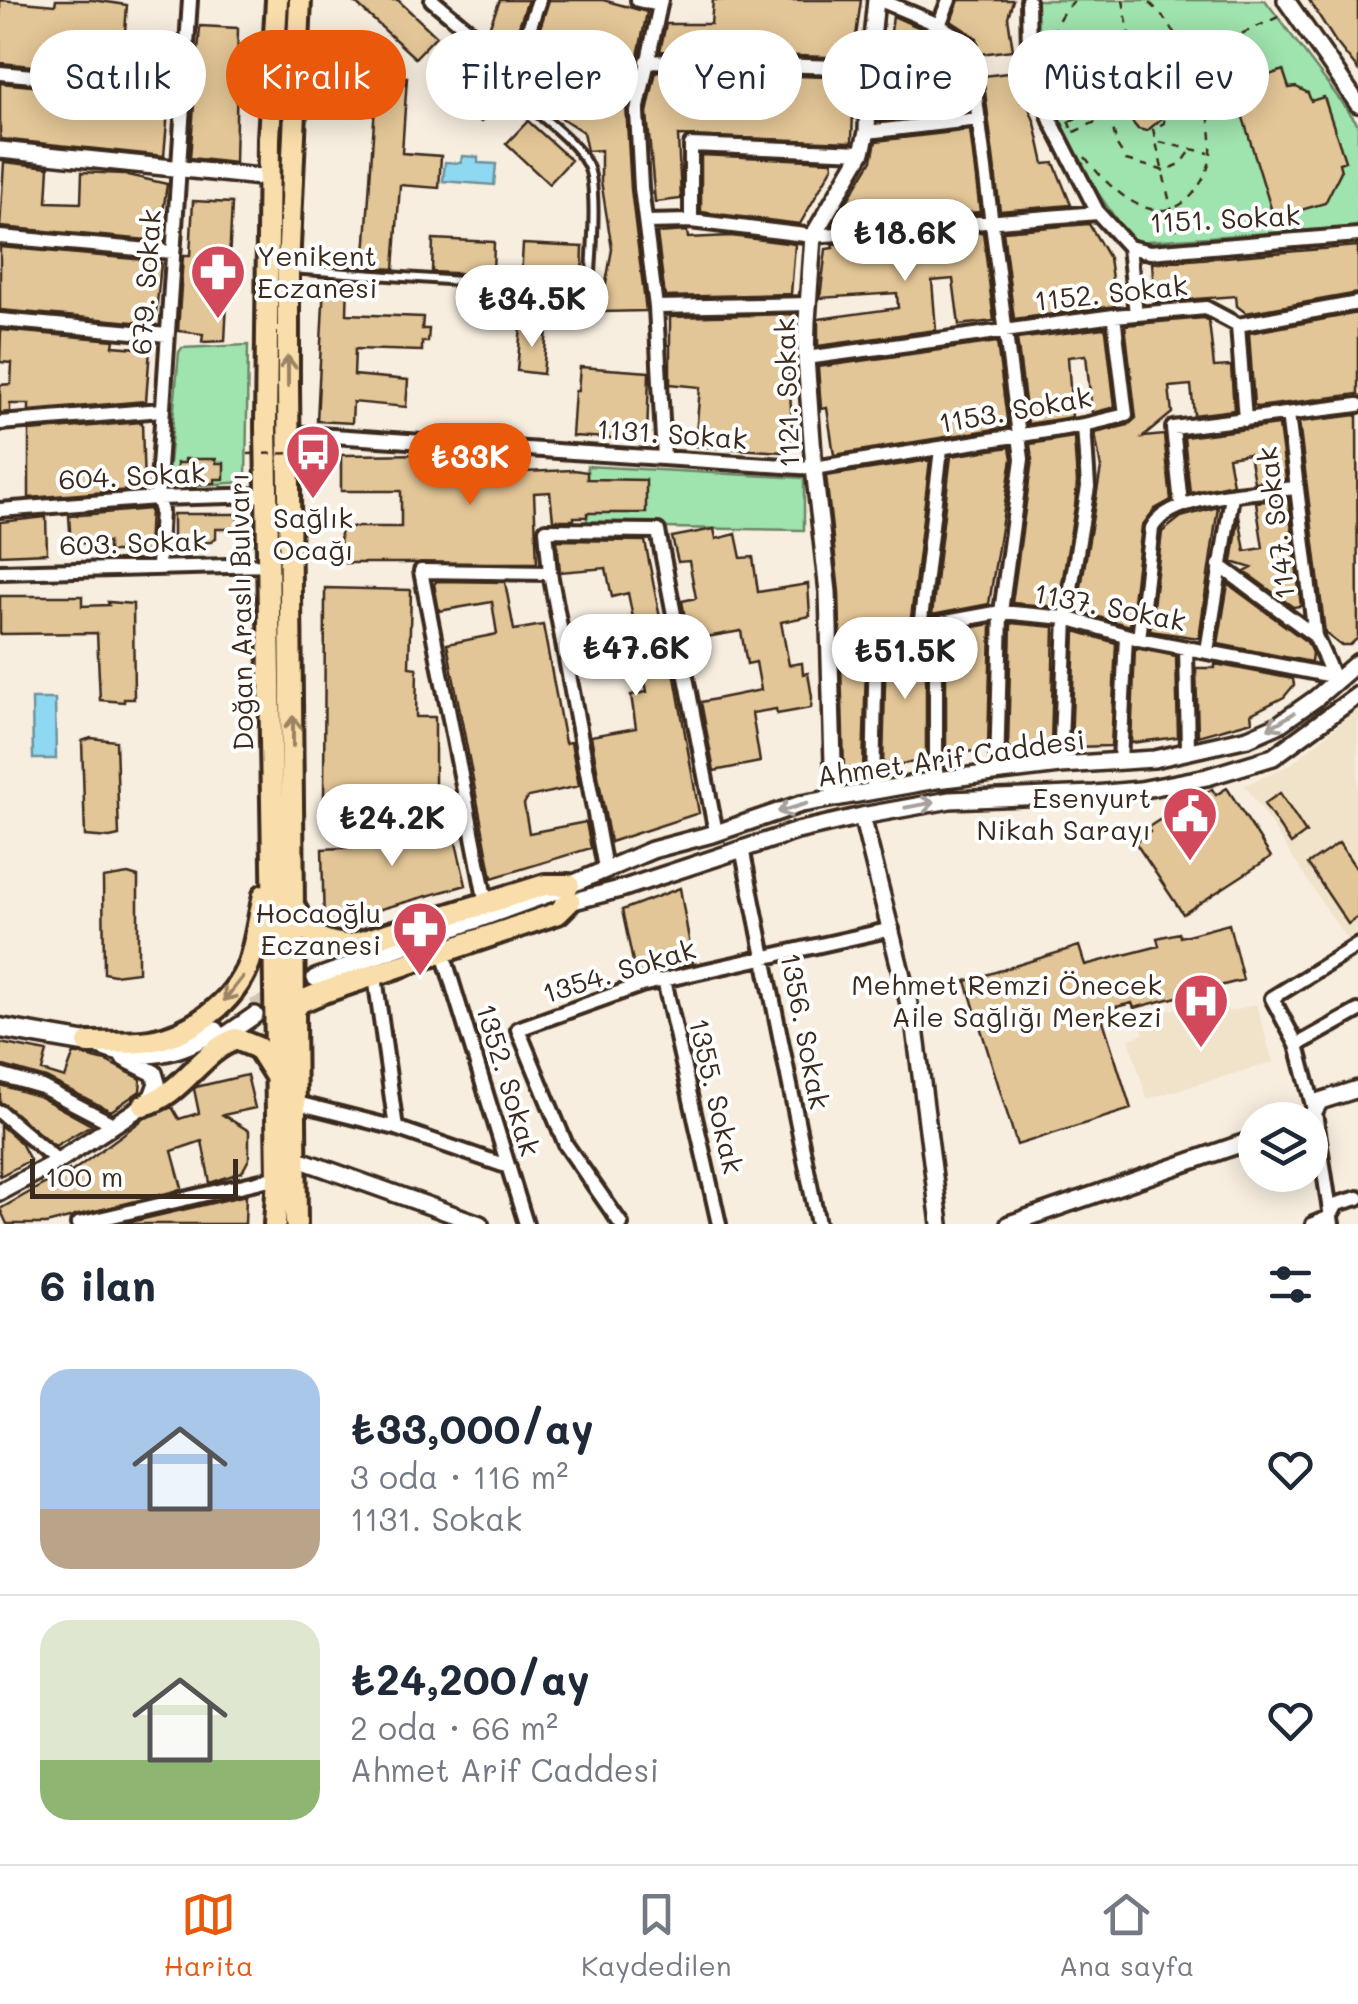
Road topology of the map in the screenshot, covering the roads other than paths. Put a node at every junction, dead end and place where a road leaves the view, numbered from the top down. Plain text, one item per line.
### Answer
1 (190, 0) edge
2 (277, 0) edge
3 (300, 0) edge
4 (432, 0) edge
5 (453, 0) edge
6 (539, 0) edge
7 (638, 0) edge
8 (878, 0) edge
9 (950, 0) edge
10 (1028, 0) edge
11 (660, 2) edge
12 (1290, 5) edge
13 (448, 14) junction
14 (938, 25) junction
15 (188, 30) edge
16 (467, 30) edge
17 (529, 30) edge
18 (874, 30) edge
19 (946, 30) edge
20 (646, 61) junction
21 (822, 67) edge
22 (0, 73) edge
23 (30, 76) edge
24 (638, 98) joint
25 (1358, 104) edge
26 (182, 120) edge
27 (546, 120) edge
28 (867, 120) edge
29 (970, 120) edge
30 (979, 120) edge
31 (867, 132) junction
32 (0, 150) edge
33 (862, 152) junction
34 (178, 170) junction
35 (268, 178) junction
36 (1098, 212) junction
37 (691, 221) junction
38 (646, 222) junction
39 (994, 222) junction
40 (1358, 235) edge
41 (813, 236) junction
42 (0, 237) edge
43 (1129, 247) junction
44 (173, 252) junction
45 (288, 269) junction
46 (1358, 303) edge
47 (808, 304) junction
48 (656, 307) junction
49 (1136, 314) junction
50 (1114, 316) junction
51 (0, 320) edge
52 (1238, 325) junction
53 (1006, 331) junction
54 (167, 336) junction
55 (806, 358) junction
56 (1358, 405) edge
57 (162, 410) junction
58 (1288, 414) junction
59 (1245, 420) junction
60 (0, 423) edge
61 (1084, 425) junction
62 (288, 433) junction
63 (1020, 435) junction
64 (941, 448) junction
65 (664, 458) junction
66 (814, 468) junction
67 (1296, 488) junction
68 (268, 496) junction
69 (1232, 496) junction
70 (156, 498) junction
71 (1181, 504) junction
72 (0, 510) edge
73 (1220, 564) junction
74 (268, 565) junction
75 (158, 566) junction
76 (0, 572) edge
77 (550, 573) junction
78 (1001, 612) junction
79 (1066, 618) junction
80 (936, 624) junction
81 (920, 628) junction
82 (1315, 636) junction
83 (1132, 638) junction
84 (1186, 648) junction
85 (1207, 651) junction
86 (1358, 662) edge
87 (1336, 677) junction
88 (1358, 695) edge
89 (1188, 750) junction
90 (1120, 762) junction
91 (1060, 765) junction
92 (997, 773) junction
93 (936, 780) junction
94 (873, 790) junction
95 (1038, 796) junction
96 (834, 797) junction
97 (862, 816) junction
98 (716, 833) junction
99 (742, 848) junction
100 (652, 850) junction
101 (272, 864) junction
102 (605, 868) junction
103 (662, 874) junction
104 (570, 893) junction
105 (293, 898) junction
106 (486, 903) junction
107 (892, 929) junction
108 (1358, 945) edge
109 (442, 950) junction
110 (766, 957) junction
111 (375, 976) junction
112 (664, 980) junction
113 (316, 982) tunnel mouth
114 (294, 1009) junction
115 (1358, 1011) edge
116 (0, 1028) edge
117 (88, 1043) junction
118 (1297, 1045) junction
119 (111, 1051) junction
120 (0, 1075) edge
121 (276, 1076) junction
122 (1358, 1089) edge
123 (148, 1100) junction
124 (1309, 1102) edge
125 (1320, 1102) edge
126 (296, 1103) junction
127 (0, 1112) edge
128 (113, 1124) junction
129 (396, 1128) junction
130 (1238, 1145) edge
131 (298, 1159) junction
132 (58, 1161) junction
133 (508, 1168) junction
134 (278, 1177) junction
135 (0, 1192) edge
136 (1326, 1192) edge
137 (1358, 1198) edge
138 (1331, 1220) edge
139 (78, 1224) edge
140 (275, 1224) edge
141 (296, 1224) edge
142 (480, 1224) edge
143 (526, 1224) edge
144 (621, 1224) edge
145 (719, 1224) edge
146 (818, 1224) edge
147 (940, 1224) edge
148 (1010, 1224) edge
149 (1312, 1224) edge

1 - 15 street, 679. Sokak
2 - 35 main road, Doğan Araslı Bulvarı
3 - 45 main road, Doğan Araslı Bulvarı
4 - 13 street
5 - 13 street
6 - 17 street
7 - 11 street
8 - 14 street
8 - 18 street, 1121. Sokak
9 - 14 street
10 - 36 street, 1151. Sokak
11 - 20 street
12 - 25 street
13 - 16 street
14 - 19 street
20 - 21 street
20 - 24 street
22 - 23 street
24 - 38 street
26 - 34 street, 679. Sokak
27 - 45 lane
28 - 31 street, 1121. Sokak
29 - 31 street
30 - 39 street
31 - 33 street, 1121. Sokak
32 - 34 street
33 - 37 street
33 - 41 street, 1121. Sokak
34 - 35 street
34 - 44 street, 679. Sokak
35 - 68 main road, Doğan Araslı Bulvarı
36 - 39 street
36 - 43 street, 1151. Sokak
37 - 38 street
37 - 41 street
38 - 48 street
39 - 41 street
39 - 53 street
40 - 43 street, 1151. Sokak
41 - 47 street, 1121. Sokak
42 - 44 street
43 - 49 street
44 - 54 street, 679. Sokak
62 -> 45 main road, Doğan Araslı Bulvarı
46 - 52 street, 1152. Sokak
47 - 48 street
47 - 55 street, 1121. Sokak
48 - 65 street
49 - 50 street, 1152. Sokak
49 - 52 street, 1152. Sokak
50 - 53 street, 1152. Sokak
50 - 61 street, 1153. Sokak
51 - 54 street
52 - 59 street
53 - 55 street, 1152. Sokak
53 - 63 street
54 - 57 street, 679. Sokak
55 - 66 street, 1121. Sokak
56 - 58 street
57 - 60 street
57 - 70 street, 679. Sokak
58 - 59 street
58 - 67 street, 1147. Sokak
59 - 71 street
61 - 63 street, 1153. Sokak
61 - 79 street
62 - 65 street, 1131. Sokak
105 -> 62 main road, Doğan Araslı Bulvarı
63 - 64 street, 1153. Sokak
63 - 78 street
64 - 66 street, 1153. Sokak
64 - 81 street
65 - 66 street, 1131. Sokak
66 - 96 street, 1121. Sokak
67 - 69 street
67 - 82 street, 1147. Sokak
68 - 70 street, 604. Sokak
68 - 74 main road, Doğan Araslı Bulvarı
69 - 71 street
69 - 73 street
70 - 72 street, 604. Sokak
70 - 75 street, 679. Sokak
71 - 83 street
73 - 82 street
73 - 85 street
74 - 75 street, 603. Sokak
74 - 101 main road, Doğan Araslı Bulvarı
75 - 76 street, 603. Sokak
77 - 98 street
77 - 102 street
77 - 106 street
78 - 79 street, 1137. Sokak
78 - 80 street, 1137. Sokak
78 - 92 street
79 - 83 street, 1137. Sokak
79 - 91 street
80 - 81 street, 1137. Sokak
80 - 93 street
81 - 94 street, 1137. Sokak
82 - 87 street, 1147. Sokak
83 - 84 street, 1137. Sokak
83 - 90 street
84 - 85 street, 1137. Sokak
84 - 89 street
85 - 87 street, 1137. Sokak
86 - 87 street, Ahmet Arif Caddesi
87 -> 89 street, Ahmet Arif Caddesi
88 - 95 street, Ahmet Arif Caddesi
89 - 90 street, Ahmet Arif Caddesi
90 - 91 street, Ahmet Arif Caddesi
91 - 92 street, Ahmet Arif Caddesi
91 - 95 street
92 - 93 street, Ahmet Arif Caddesi
93 - 94 street, Ahmet Arif Caddesi
94 - 96 street, Ahmet Arif Caddesi
97 -> 95 street, Ahmet Arif Caddesi
96 -> 98 street, Ahmet Arif Caddesi
97 - 99 street, Ahmet Arif Caddesi
97 - 107 street
98 - 100 street, Ahmet Arif Caddesi
99 - 103 street, Ahmet Arif Caddesi
99 - 110 street, 1356. Sokak
100 - 102 street, Ahmet Arif Caddesi
100 - 103 street
101 -> 117 main road
101 - 121 main road, Doğan Araslı Bulvarı
102 - 104 street, Ahmet Arif Caddesi
103 - 104 street, Ahmet Arif Caddesi
104 - 106 main road
104 - 109 main road
104 - 113 street, Ahmet Arif Caddesi
105 - 106 main road
105 - 114 main road, Doğan Araslı Bulvarı
107 - 110 street, 1354. Sokak
107 - 147 street
108 - 118 street
109 - 111 main road
109 - 133 street, 1352. Sokak
110 - 112 street, 1354. Sokak
110 - 146 street, 1356. Sokak
111 - 114 main road
111 - 129 street
112 - 144 street, 1354. Sokak
112 - 145 street, 1355. Sokak
114 - 126 main road, Doğan Araslı Bulvarı
115 - 118 street
116 - 117 main road
117 - 119 street
118 - 124 street
119 - 123 street
119 - 123 street
120 - 128 street
121 - 123 main road
121 - 134 main road, Doğan Araslı Bulvarı
122 - 125 street
123 - 128 street
126 - 129 street
126 - 131 main road, Doğan Araslı Bulvarı
127 - 132 street
128 - 132 street
129 - 133 street
130 - 148 street
131 - 141 main road, Doğan Araslı Bulvarı
131 - 142 street
132 - 135 street
133 - 143 street, 1352. Sokak
134 - 139 street
134 - 140 main road, Doğan Araslı Bulvarı
136 - 138 street
137 - 138 street
138 - 149 street

